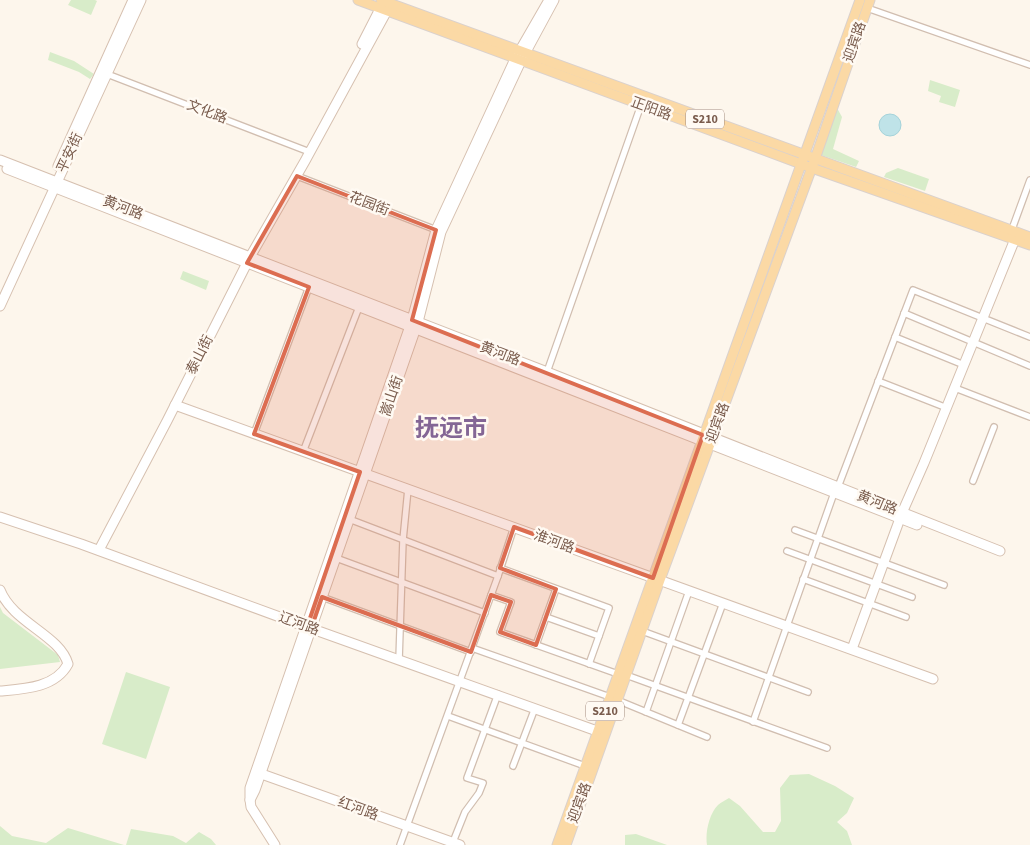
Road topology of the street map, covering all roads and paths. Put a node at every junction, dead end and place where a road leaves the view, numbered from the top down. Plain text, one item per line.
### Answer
1 (133, 0) edge
2 (141, 0) edge
3 (358, 0) edge
4 (549, 0) edge
5 (554, 0) edge
6 (860, 0) edge
7 (386, 3) edge
8 (869, 4) edge
9 (520, 56) junction
10 (1030, 65) edge
11 (107, 74) junction
12 (641, 105) junction
13 (307, 151) junction
14 (0, 160) edge
15 (803, 160) junction
16 (305, 161) junction
17 (814, 164) junction
18 (0, 166) edge
19 (297, 176) junction
20 (1030, 180) edge
21 (53, 184) junction
22 (438, 231) junction
23 (1012, 236) junction
24 (1030, 237) edge
25 (1030, 245) edge
26 (248, 260) junction
27 (308, 287) junction
28 (0, 295) edge
29 (0, 306) edge
30 (359, 307) junction
31 (904, 314) junction
32 (983, 318) junction
33 (413, 324) junction
34 (1030, 337) edge
35 (895, 338) junction
36 (973, 342) junction
37 (964, 365) junction
38 (1030, 366) edge
39 (547, 372) junction
40 (878, 381) junction
41 (955, 388) junction
42 (174, 405) junction
43 (947, 408) junction
44 (1030, 418) edge
45 (994, 427) dead end
46 (254, 434) junction
47 (707, 439) junction
48 (303, 452) junction
49 (362, 473) junction
50 (973, 481) dead end
51 (408, 489) junction
52 (836, 490) junction
53 (901, 515) junction
54 (0, 517) edge
55 (349, 519) junction
56 (514, 527) junction
57 (795, 530) dead end
58 (818, 538) junction
59 (403, 540) junction
60 (99, 550) junction
61 (787, 551) dead end
62 (999, 554) dead end
63 (336, 558) junction
64 (810, 559) junction
65 (883, 563) junction
66 (500, 568) junction
67 (498, 576) junction
68 (657, 579) junction
69 (803, 579) junction
70 (401, 582) junction
71 (876, 584) junction
72 (944, 585) dead end
73 (556, 589) junction
74 (0, 590) edge
75 (689, 590) junction
76 (491, 595) junction
77 (322, 597) junction
78 (912, 597) dead end
79 (723, 602) junction
80 (869, 603) junction
81 (484, 613) junction
82 (546, 617) junction
83 (906, 617) dead end
84 (400, 626) junction
85 (787, 626) junction
86 (309, 628) junction
87 (642, 631) junction
88 (599, 636) junction
89 (672, 642) junction
90 (536, 645) junction
91 (852, 649) junction
92 (471, 650) junction
93 (704, 654) junction
94 (399, 660) junction
95 (589, 664) junction
96 (622, 675) junction
97 (769, 677) junction
98 (933, 679) dead end
99 (460, 682) junction
100 (656, 686) junction
101 (0, 691) edge
102 (808, 692) dead end
103 (498, 694) junction
104 (613, 699) junction
105 (688, 699) junction
106 (534, 708) junction
107 (646, 712) junction
108 (448, 716) junction
109 (753, 722) junction
110 (678, 725) junction
111 (485, 729) junction
112 (598, 731) junction
113 (707, 737) dead end
114 (522, 742) junction
115 (827, 748) dead end
116 (513, 766) dead end
117 (585, 766) junction
118 (258, 773) junction
119 (408, 826) junction
120 (457, 844) edge
121 (275, 845) edge
122 (400, 845) edge
123 (557, 845) edge
124 (566, 845) edge

1 - 21 main road, 平安街
2 - 11 main road, 平安街
3 - 7 main road, 正阳路
4 - 9 main road, 嵩山街
5 - 9 main road, 嵩山街
6 - 15 main road, 迎宾路
7 - 9 main road, 正阳路 / S210
7 - 13 main road, 泰山街
7 - 16 main road, 泰山街
8 - 10 street
8 - 17 main road, 迎宾路
9 - 12 main road, 正阳路
9 - 15 main road, 正阳路 / S210
9 - 22 main road, 嵩山街
11 - 13 street, 文化路
11 - 21 main road, 平安街
12 - 15 main road, 正阳路
12 - 39 street
13 - 16 main road, 泰山街
14 - 21 main road, 黄河路
15 - 17 main road, 正阳路 / S210
15 - 47 main road, 迎宾路 / S210
16 - 19 main road, 泰山街
17 - 23 main road, 正阳路 / S210
17 - 47 main road, 迎宾路 / S210
18 - 21 main road, 黄河路
19 - 22 street, 花园街
19 - 26 main road, 泰山街
20 - 23 street
21 - 26 main road, 黄河路
21 - 28 main road, 平安街
21 - 29 main road, 平安街
22 - 33 main road, 嵩山街
23 - 24 main road, 正阳路 / S210
23 - 25 main road, 正阳路
23 - 32 main road
26 - 27 main road, 黄河路
26 - 33 main road, 黄河路
26 - 42 main road, 泰山街
27 - 30 main road, 黄河路
27 - 46 street
30 - 33 main road, 黄河路
30 - 48 street
31 - 32 street
31 - 35 street
31 - 36 street
32 - 34 street
32 - 36 main road
33 - 39 main road, 黄河路
33 - 47 main road, 黄河路
33 - 49 main road, 嵩山街
35 - 37 street
35 - 40 street
36 - 37 main road
36 - 38 street
37 - 41 main road
39 - 47 main road, 黄河路
40 - 43 street
40 - 52 street
41 - 43 main road
41 - 44 street
42 - 46 main road, 淮河路
42 - 60 main road, 泰山街
43 - 53 main road
45 - 50 street
46 - 48 main road, 淮河路
47 - 52 main road, 黄河路
47 - 68 main road, 迎宾路 / S210
48 - 49 main road, 淮河路
49 - 51 main road, 淮河路
49 - 55 main road, 嵩山街
49 - 86 main road, 嵩山街
51 - 56 main road, 淮河路
51 - 59 street
52 - 53 main road, 黄河路
52 - 58 street
53 - 62 main road, 黄河路
53 - 65 main road
54 - 60 main road, 辽河路
55 - 59 street
55 - 63 main road, 嵩山街
56 - 66 street
56 - 68 main road, 淮河路
57 - 58 street
58 - 64 street
58 - 65 street
59 - 67 street
59 - 70 street
60 - 86 main road, 辽河路
61 - 64 street
63 - 70 street
63 - 77 main road, 嵩山街
64 - 69 street
64 - 71 street
65 - 71 main road
65 - 72 street
66 - 67 street
66 - 73 street
67 - 76 street
68 - 75 main road, 淮河路
68 - 87 main road, 迎宾路 / S210
68 - 96 main road, 迎宾路 / S210
69 - 80 street
69 - 85 street
70 - 81 street
70 - 84 street
71 - 78 street
71 - 80 main road
73 - 82 street
73 - 88 street
74 - 101 main road
75 - 79 main road, 淮河路
75 - 89 street
76 - 81 street
76 - 90 street
77 - 84 street
77 - 86 main road, 嵩山街
79 - 85 main road, 淮河路
79 - 93 street
80 - 83 street
80 - 91 main road
81 - 92 street
82 - 88 street
82 - 90 street
84 - 92 street
84 - 94 street
85 - 91 main road, 淮河路
85 - 97 street
86 - 94 main road, 辽河路
86 - 118 main road, 嵩山街
87 - 89 street
87 - 96 main road, 迎宾路 / S210
88 - 95 street
89 - 93 street
89 - 100 street
90 - 95 street
91 - 98 main road, 淮河路
92 - 99 street
92 - 104 street
93 - 97 street
93 - 105 street
94 - 99 main road, 辽河路
95 - 96 street
96 - 100 street
96 - 104 main road, 迎宾路 / S210
97 - 102 street
97 - 109 street
99 - 103 main road, 辽河路
99 - 108 street
100 - 105 street
100 - 107 street
103 - 106 main road, 辽河路
103 - 111 street
104 - 107 street
104 - 112 main road, 迎宾路 / S210
104 - 124 main road, 迎宾路 / S210
105 - 109 street
105 - 110 street
106 - 112 main road, 辽河路
106 - 114 street
107 - 110 street
108 - 111 street
108 - 119 street
109 - 115 street
110 - 113 street
111 - 114 street
111 - 120 street
112 - 117 main road, 迎宾路 / S210
114 - 116 street
114 - 117 street
117 - 123 main road, 迎宾路 / S210
118 - 119 main road, 红河路
118 - 121 main road, 嵩山街
119 - 120 main road, 红河路
119 - 122 street

